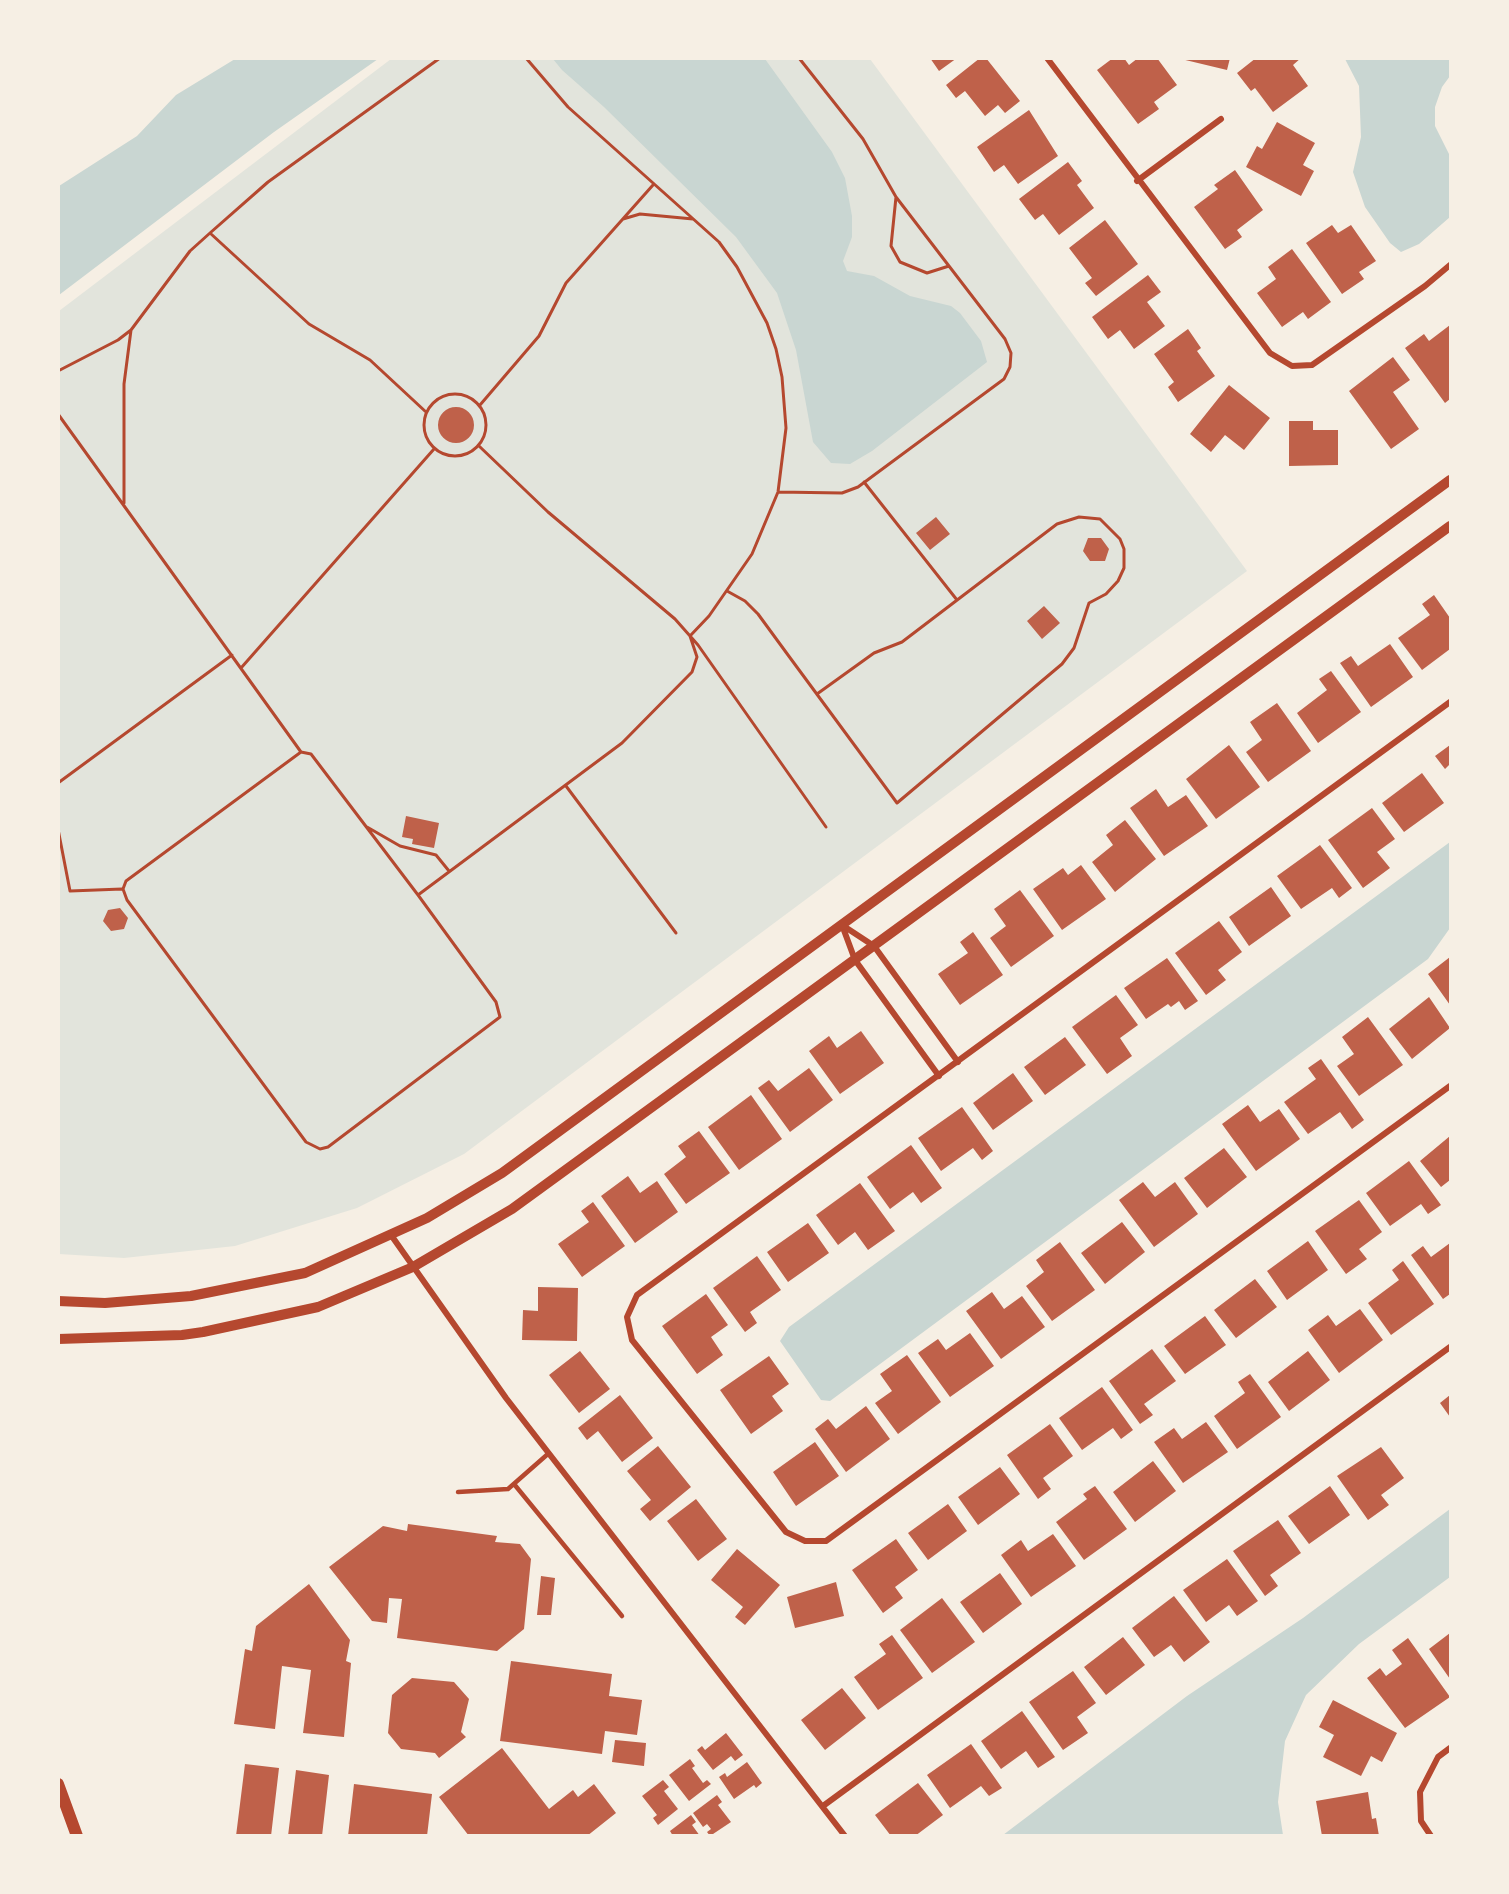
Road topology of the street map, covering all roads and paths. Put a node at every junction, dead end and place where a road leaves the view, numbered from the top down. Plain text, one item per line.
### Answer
1 (440, 58) edge
2 (526, 58) edge
3 (799, 58) edge
4 (1047, 58) edge
5 (1221, 119) dead end
6 (1137, 181) junction
7 (653, 185) junction
8 (896, 197) junction
9 (694, 219) junction
10 (622, 220) junction
11 (210, 233) junction
12 (1450, 265) edge
13 (949, 266) junction
14 (131, 330) junction
15 (58, 371) edge
16 (480, 405) junction
17 (426, 412) junction
18 (58, 414) edge
19 (479, 446) junction
20 (434, 449) junction
21 (1450, 480) edge
22 (864, 482) junction
23 (778, 492) junction
24 (124, 505) junction
25 (1450, 526) edge
26 (727, 591) junction
27 (957, 600) junction
28 (690, 636) junction
29 (232, 655) junction
30 (242, 668) junction
31 (817, 694) junction
32 (1450, 702) edge
33 (301, 752) junction
34 (58, 783) edge
35 (566, 785) junction
36 (366, 826) junction
37 (826, 827) dead end
38 (58, 829) edge
39 (450, 871) junction
40 (123, 889) junction
41 (418, 895) junction
42 (842, 925) junction
43 (676, 933) dead end
44 (873, 946) junction
45 (855, 960) junction
46 (958, 1062) junction
47 (939, 1076) junction
48 (1450, 1086) edge
49 (391, 1235) junction
50 (413, 1268) junction
51 (58, 1301) edge
52 (58, 1340) edge
53 (1450, 1347) edge
54 (549, 1453) junction
55 (514, 1484) junction
56 (458, 1492) dead end
57 (622, 1616) dead end
58 (1450, 1748) edge
59 (58, 1784) edge
60 (823, 1806) junction
61 (77, 1836) edge
62 (845, 1836) edge
63 (1431, 1836) edge

1 - 11 path
2 - 7 path
3 - 8 path
4 - 6 street
5 - 6 street
6 - 12 street
7 - 9 path
7 - 10 path
8 - 13 path
8 - 13 path
9 - 10 path
9 - 23 path
10 - 16 path
11 - 14 path
11 - 17 path
13 - 22 path
14 - 15 path
14 - 24 path
16 - 17 path
16 - 19 path
17 - 20 path
18 - 24 path
19 - 20 path
19 - 28 path
20 - 30 path
21 - 42 street
22 - 23 path
22 - 27 path
23 - 26 path
24 - 29 path
25 - 44 street
26 - 28 path
26 - 31 path
27 - 31 path
27 - 31 path
28 - 35 path
28 - 37 path
29 - 30 path
29 - 34 path
30 - 33 path
32 - 46 street
33 - 36 path
33 - 40 path
35 - 39 path
35 - 43 path
36 - 39 path
36 - 41 path
38 - 40 path
39 - 41 path
40 - 41 path
42 - 44 street
42 - 45 street
42 - 49 street
44 - 45 street
44 - 46 street
45 - 47 street
45 - 50 street
46 - 47 street
47 - 48 street
49 - 50 street
49 - 51 street
50 - 52 street
50 - 54 street
53 - 60 street
54 - 55 lane
54 - 60 street
55 - 56 lane
55 - 57 lane
58 - 63 street
59 - 61 main road
60 - 62 street

